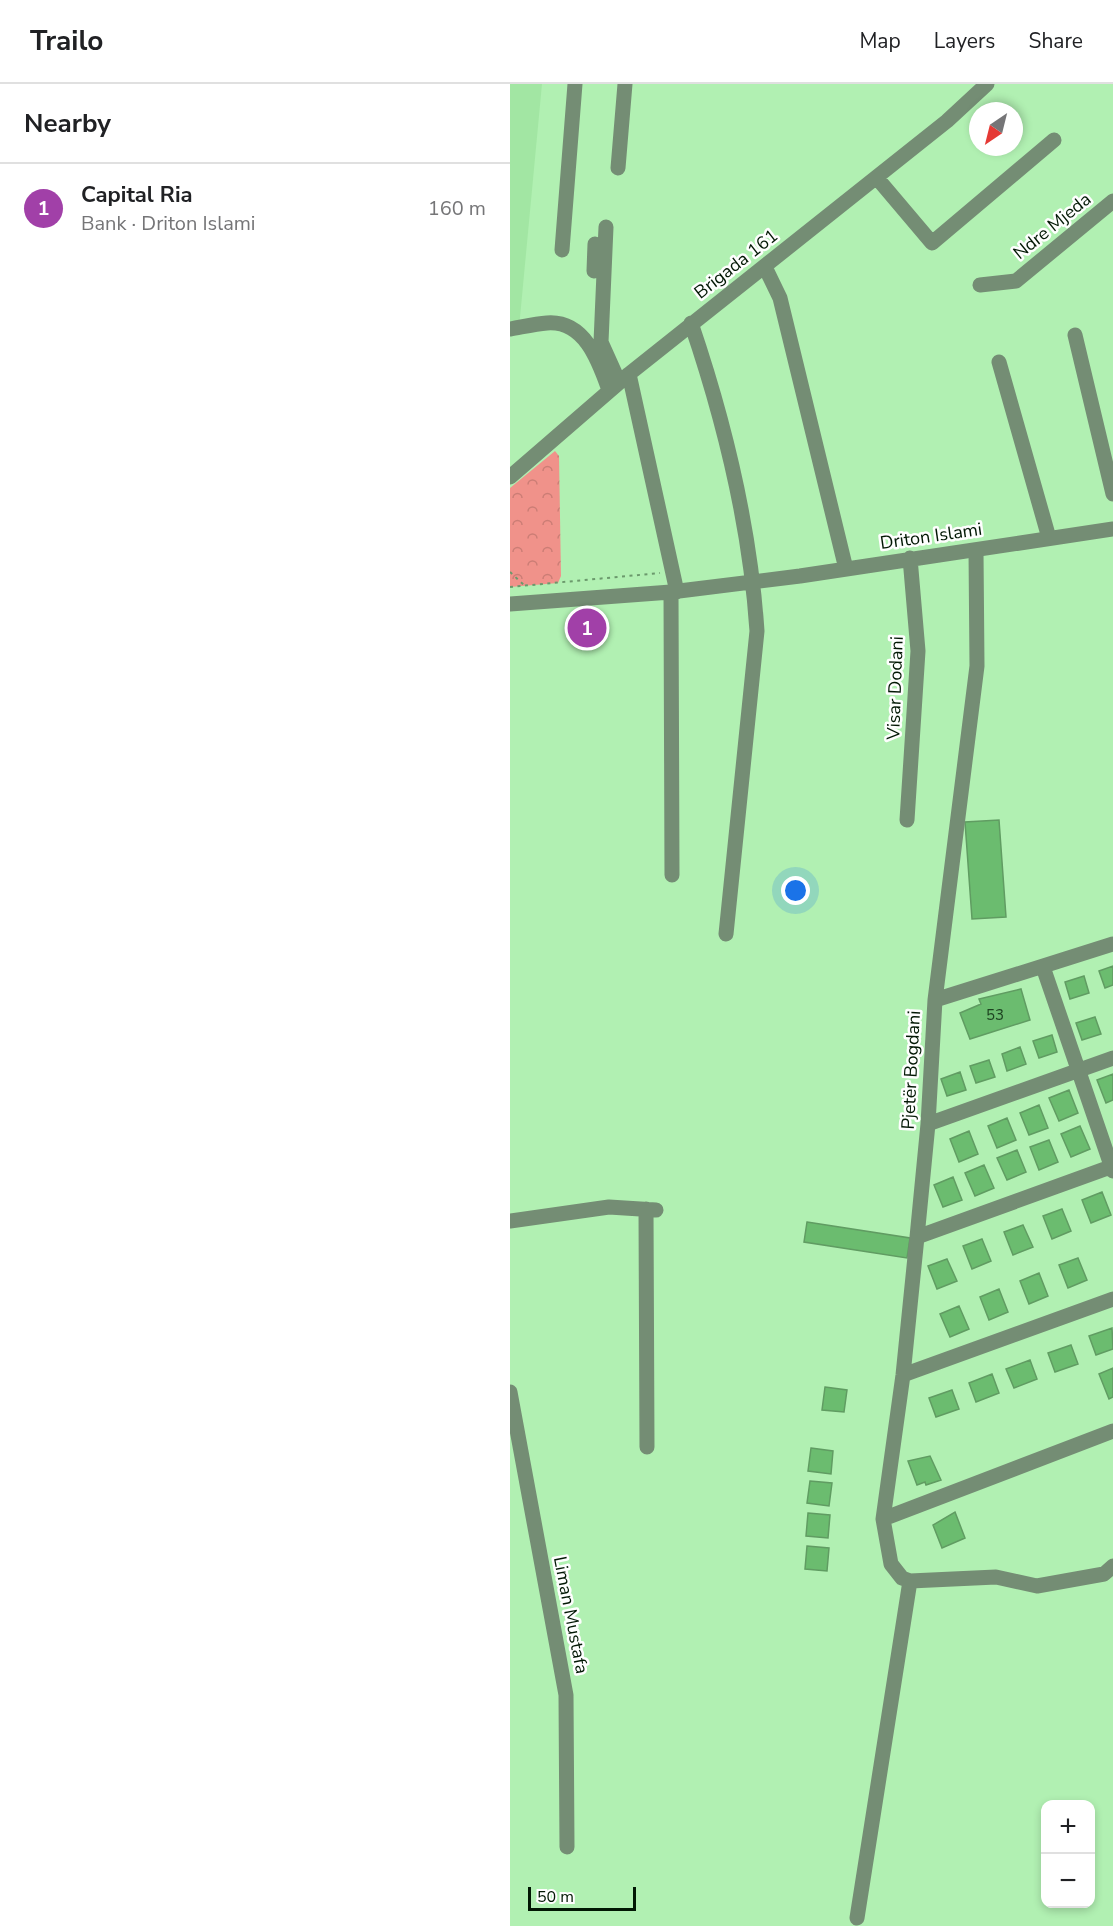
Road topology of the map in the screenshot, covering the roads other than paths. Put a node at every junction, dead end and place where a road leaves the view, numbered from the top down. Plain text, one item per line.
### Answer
1 (575, 84) edge
2 (625, 84) edge
3 (987, 84) edge
4 (1054, 140) dead end
5 (618, 168) dead end
6 (877, 178) junction
7 (1113, 201) edge
8 (606, 227) dead end
9 (595, 244) dead end
10 (562, 250) dead end
11 (765, 267) junction
12 (980, 285) dead end
13 (691, 324) junction
14 (510, 329) edge
15 (1075, 335) dead end
16 (601, 342) junction
17 (999, 362) dead end
18 (619, 382) junction
19 (510, 477) edge
20 (1113, 494) edge
21 (1113, 529) edge
22 (1049, 538) junction
23 (976, 550) junction
24 (910, 558) junction
25 (846, 568) junction
26 (754, 582) junction
27 (674, 592) junction
28 (510, 604) edge
29 (907, 820) dead end
30 (672, 875) dead end
31 (726, 934) dead end
32 (1113, 944) edge
33 (1043, 967) junction
34 (935, 1000) junction
35 (1113, 1058) edge
36 (1078, 1072) junction
37 (928, 1124) junction
38 (1112, 1168) edge
39 (510, 1221) edge
40 (917, 1237) junction
41 (1113, 1299) edge
42 (903, 1375) junction
43 (510, 1392) edge
44 (1113, 1431) edge
45 (647, 1447) dead end
46 (883, 1519) junction
47 (1113, 1566) edge
48 (910, 1581) junction
49 (567, 1847) dead end
50 (857, 1918) dead end

1 - 10 street
2 - 5 street
3 - 6 street, Brigada 161
4 - 6 street
6 - 11 street, Brigada 161
7 - 12 street, Ndre Mjeda
8 - 16 street
9 - 16 street
11 - 13 street, Brigada 161
11 - 25 street
13 - 18 street, Brigada 161
13 - 26 street
14 - 18 street
15 - 20 street
16 - 18 street
17 - 22 street
18 - 19 street, Brigada 161
18 - 27 street
21 - 22 street, Driton Islami
22 - 23 street, Driton Islami
23 - 24 street, Driton Islami
23 - 34 street, Pjetër Bogdani
24 - 25 street, Driton Islami
24 - 29 street, Visar Dodani
25 - 26 street, Driton Islami
26 - 27 street, Driton Islami
26 - 31 street
27 - 28 street, Driton Islami
27 - 30 street
32 - 33 street
33 - 34 street
33 - 36 street
34 - 37 street, Pjetër Bogdani
35 - 36 street
36 - 37 street
36 - 38 street
37 - 40 street, Pjetër Bogdani
38 - 40 street
39 - 45 street
40 - 42 street, Pjetër Bogdani
41 - 42 street
42 - 46 street, Pjetër Bogdani
43 - 49 street, Liman Mustafa
44 - 46 street
46 - 48 street, Pjetër Bogdani
47 - 48 street
48 - 50 street

